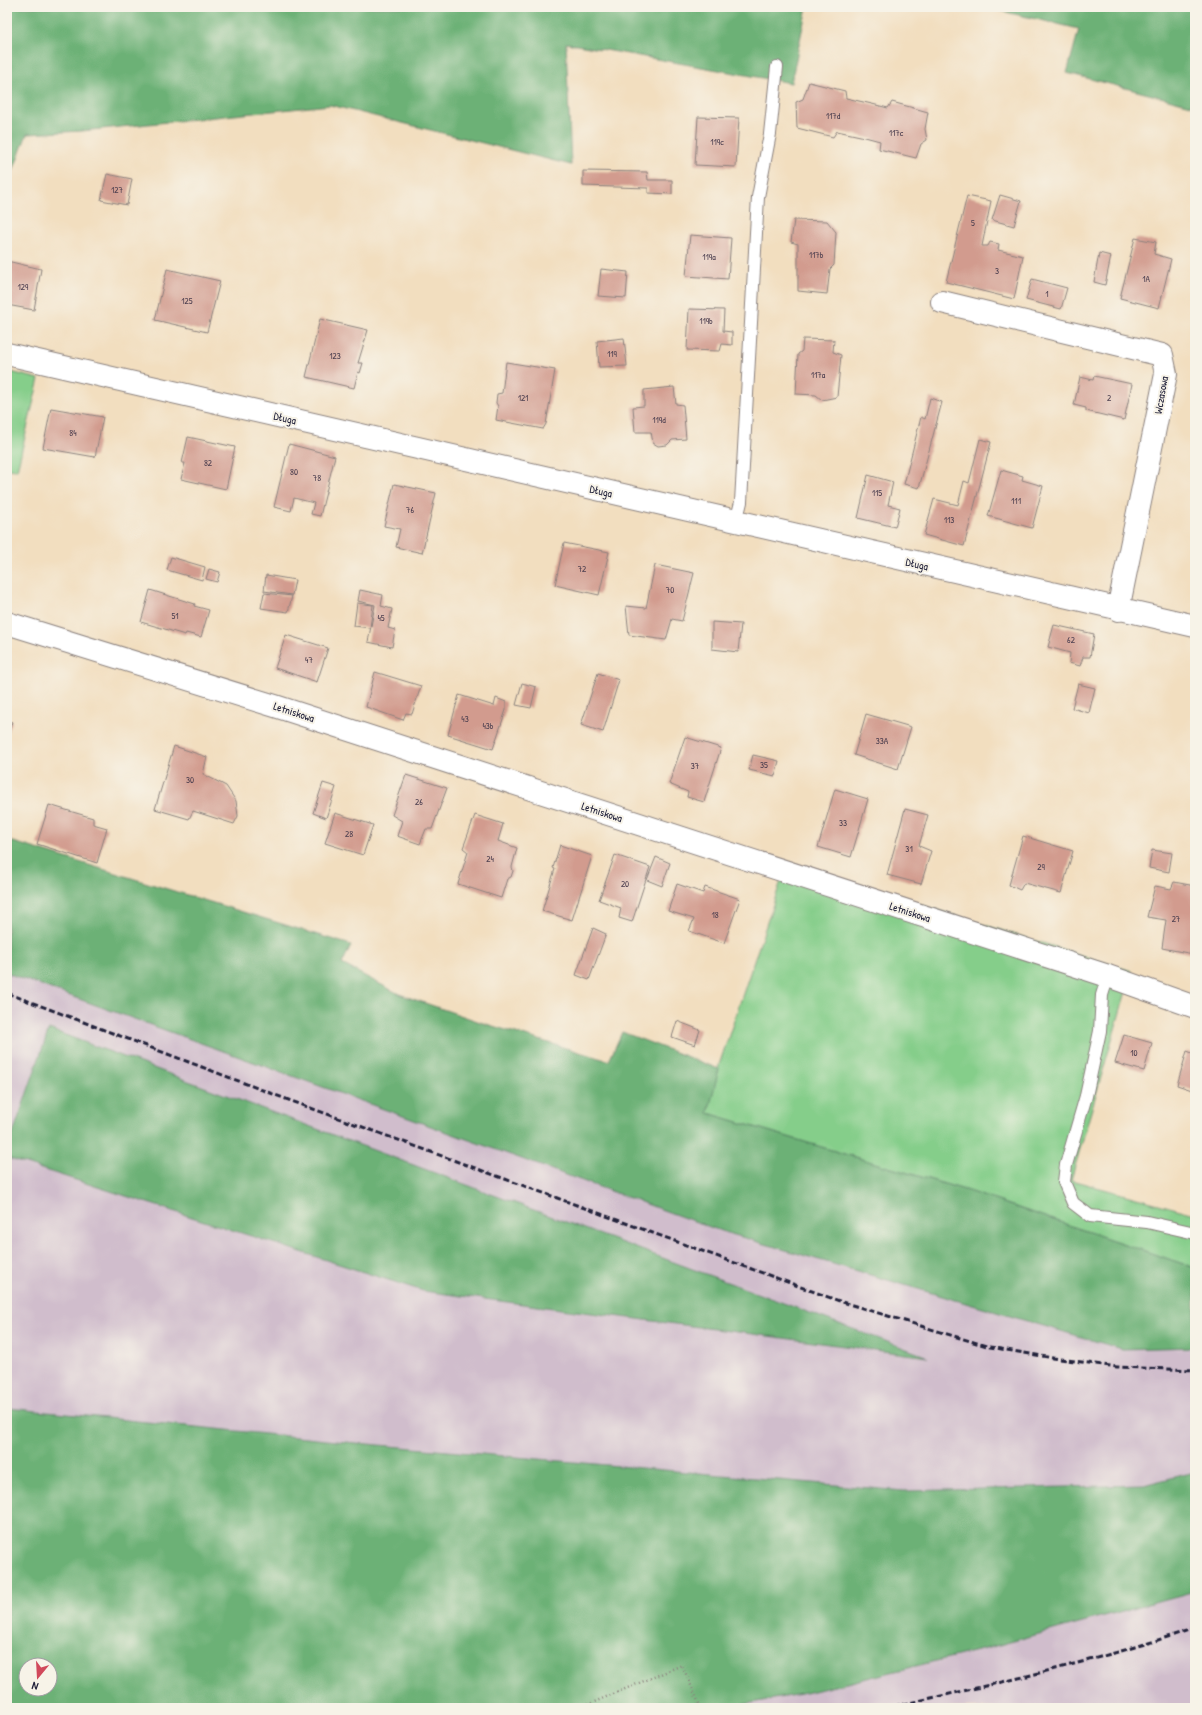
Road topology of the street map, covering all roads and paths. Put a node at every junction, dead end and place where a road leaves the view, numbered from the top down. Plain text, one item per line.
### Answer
1 (777, 67) dead end
2 (942, 302) dead end
3 (7, 354) edge
4 (736, 522) junction
5 (1118, 610) junction
6 (7, 623) edge
7 (1195, 626) edge
8 (1108, 976) junction
9 (1195, 1007) edge
10 (1195, 1233) edge
11 (580, 1708) edge
12 (700, 1708) edge

1 - 4 lane
2 - 5 street, Wczasowa
3 - 4 street, Długa
4 - 5 street, Długa
5 - 7 street, Długa
6 - 8 street, Letniskowa
8 - 9 street, Letniskowa
8 - 10 lane
11 - 12 path

